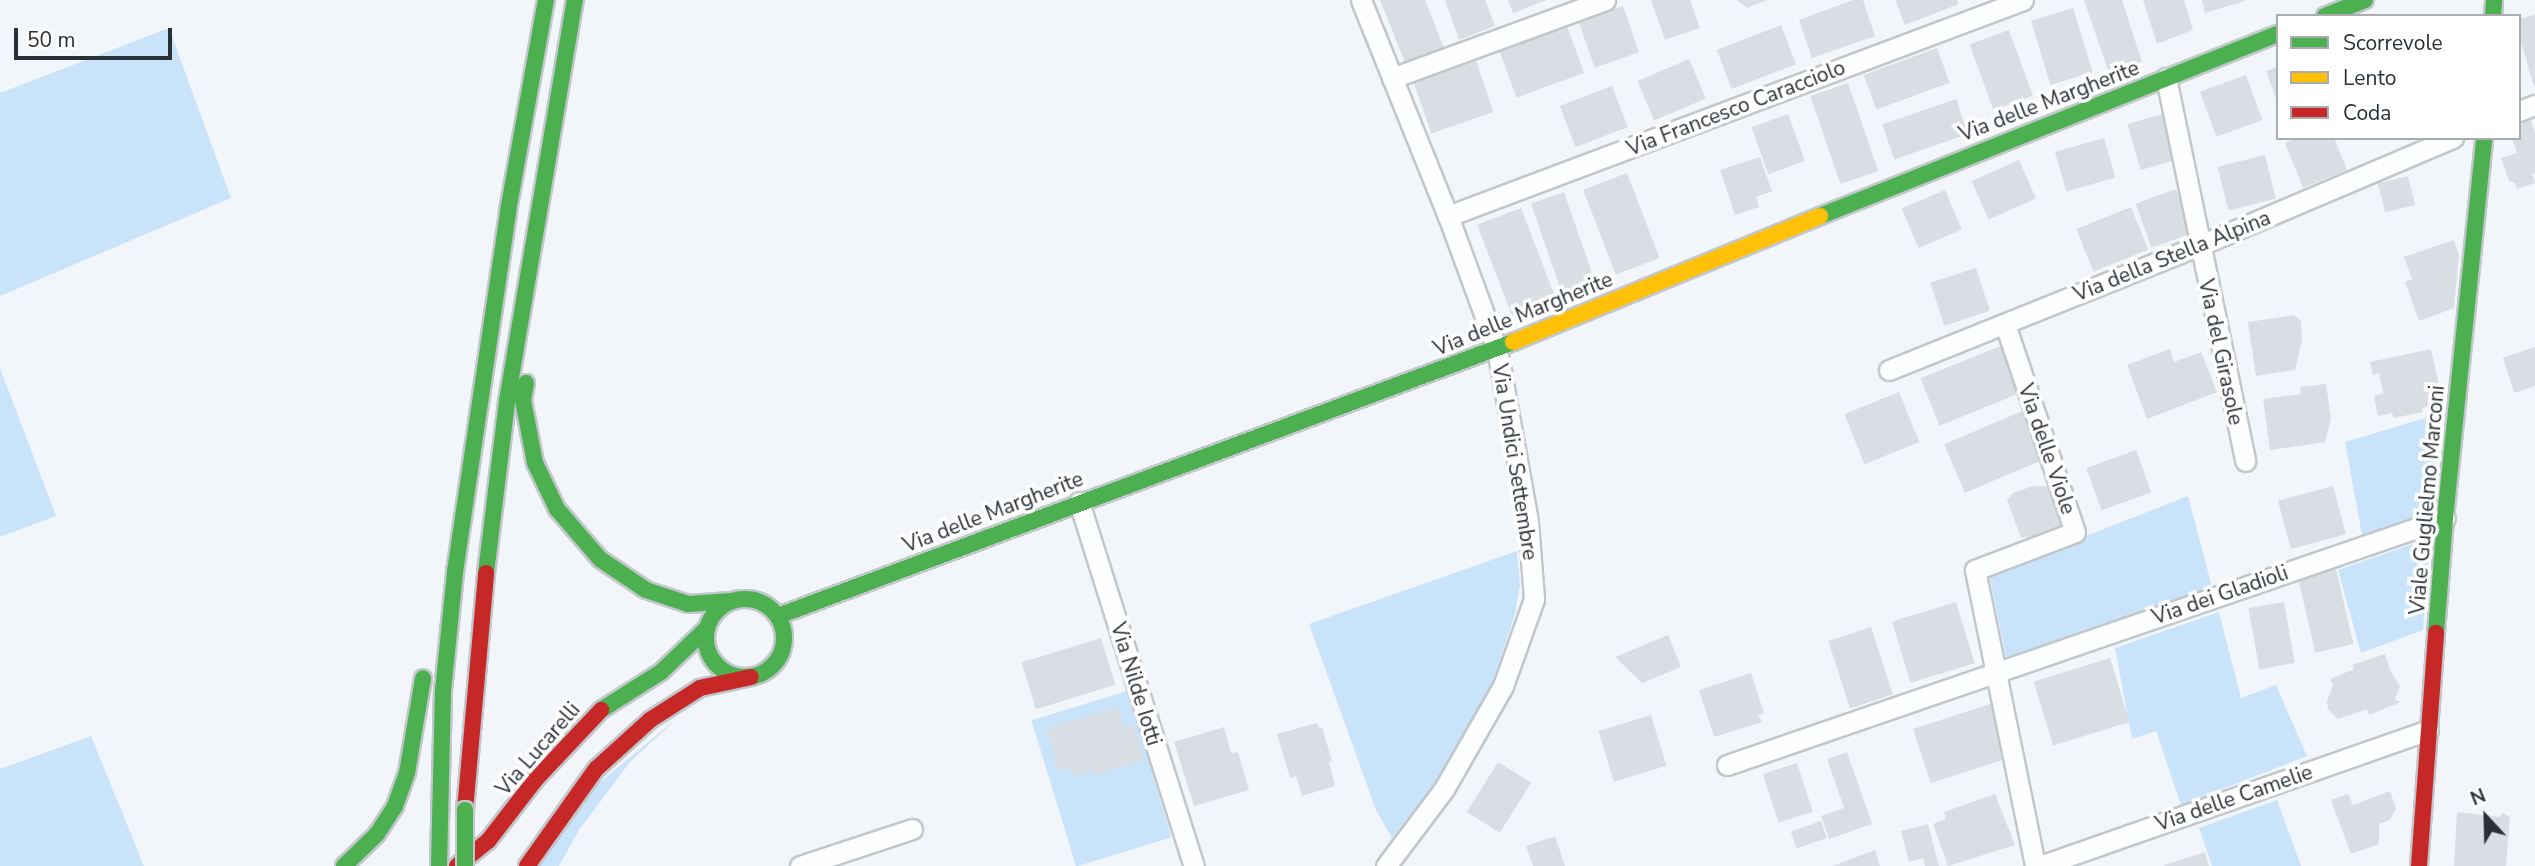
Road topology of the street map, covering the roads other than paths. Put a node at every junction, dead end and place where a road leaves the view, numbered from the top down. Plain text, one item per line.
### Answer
1 (546, 0) edge
2 (575, 0) edge
3 (1361, 0) edge
4 (1605, 0) edge
5 (2023, 0) edge
6 (2365, 0) edge
7 (2330, 14) edge
8 (2276, 35) edge
9 (1392, 78) junction
10 (2166, 78) junction
11 (555, 126) junction
12 (2448, 140) edge
13 (2484, 140) edge
14 (1448, 216) junction
15 (2199, 246) junction
16 (2005, 324) junction
17 (1497, 349) junction
18 (1889, 370) dead end
19 (2245, 461) dead end
20 (1079, 502) junction
21 (464, 510) junction
22 (2445, 518) junction
23 (444, 543) dead end
24 (732, 601) junction
25 (778, 616) junction
26 (707, 628) junction
27 (425, 660) dead end
28 (702, 666) junction
29 (661, 672) junction
30 (1996, 673) junction
31 (751, 677) junction
32 (2428, 730) junction
33 (1727, 765) dead end
34 (912, 829) dead end
35 (1402, 858) edge
36 (344, 866) edge
37 (439, 866) edge
38 (457, 866) edge
39 (465, 866) edge
40 (527, 866) edge
41 (800, 866) edge
42 (1194, 866) edge
43 (1386, 866) edge
44 (2038, 866) edge
45 (2419, 866) edge

1 - 21 main road
2 - 11 main road
3 - 9 street, Via Undici Settembre
4 - 9 street
5 - 14 street, Via Francesco Caracciolo
6 - 7 main road
8 - 10 main road, Via delle Margherite
9 - 14 street, Via Undici Settembre
10 - 15 street, Via del Girasole
10 - 17 main road, Via delle Margherite
11 - 24 main road
11 - 39 main road, bridge
12 - 15 street, Via della Stella Alpina
13 - 22 main road, Viale Guglielmo Marconi
14 - 17 street, Via Undici Settembre
15 - 16 street, Via della Stella Alpina
15 - 19 street, Via del Girasole
16 - 18 street, Via della Stella Alpina
16 - 30 street, Via delle Viole
17 - 20 main road, Via delle Margherite
17 - 35 street, Via Undici Settembre
20 - 25 main road, Via delle Margherite
20 - 42 street, Via Nilde Iotti
21 - 23 main road
21 - 37 main road
22 - 30 street, Via dei Gladioli
22 - 32 main road, Viale Guglielmo Marconi
24 - 25 main road
24 - 26 main road, Via Lucarelli
25 - 31 main road
26 - 28 main road
26 - 29 main road, Via Lucarelli
27 - 36 main road
28 - 29 main road, Via Lucarelli
28 - 31 main road, Via Lucarelli
29 - 38 main road, Via Lucarelli
30 - 33 street, Via dei Gladioli
30 - 44 street
31 - 40 main road
32 - 44 street, Via delle Camelie
32 - 45 main road, Viale Guglielmo Marconi
34 - 41 street
35 - 43 street, Via Undici Settembre

